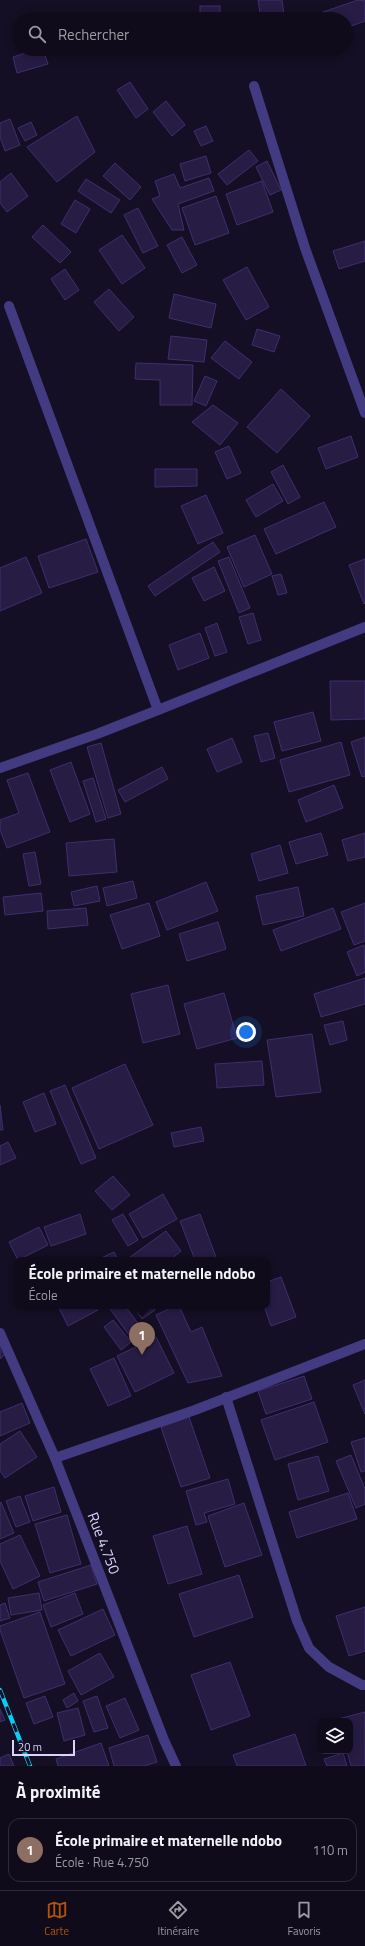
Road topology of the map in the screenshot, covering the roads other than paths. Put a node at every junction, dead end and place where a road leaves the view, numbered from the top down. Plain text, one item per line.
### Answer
1 (254, 86) dead end
2 (9, 306) dead end
3 (365, 413) edge
4 (365, 628) edge
5 (158, 710) junction
6 (0, 768) edge
7 (0, 1333) edge
8 (365, 1344) edge
9 (226, 1397) junction
10 (55, 1458) junction
11 (365, 1685) edge
12 (176, 1766) edge

1 - 3 street
2 - 5 street
4 - 5 street
5 - 6 street
7 - 10 street, Rue 4.750
8 - 9 street
9 - 10 street
9 - 11 street
10 - 12 street, Rue 4.750

